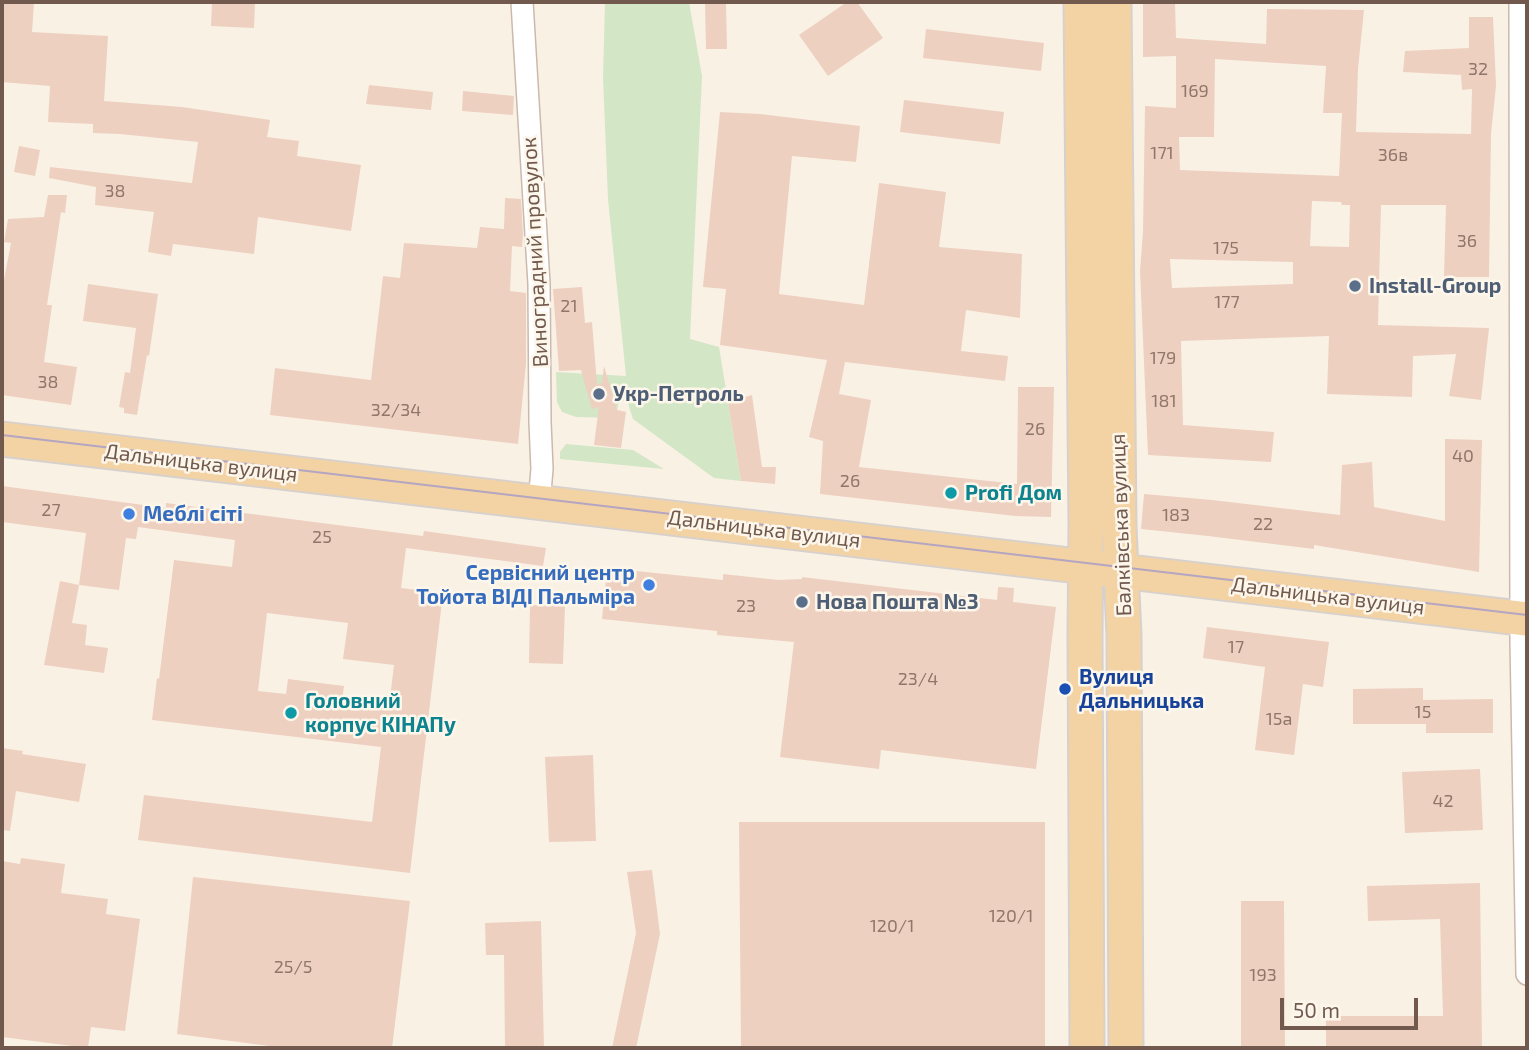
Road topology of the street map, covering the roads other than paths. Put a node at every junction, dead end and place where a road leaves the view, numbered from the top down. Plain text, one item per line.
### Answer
1 (522, 2) edge
2 (1081, 2) edge
3 (1114, 2) edge
4 (1520, 2) edge
5 (2, 439) edge
6 (539, 503) junction
7 (1086, 567) junction
8 (1121, 571) junction
9 (1524, 619) edge
10 (1527, 974) edge
11 (1087, 1048) edge
12 (1126, 1048) edge

1 - 6 street, Виноградний провулок
2 - 7 main road, Балківська вулиця
3 - 8 main road, Балківська вулиця
4 - 9 street
5 - 6 main road, Дальницька вулиця
6 - 7 main road, Дальницька вулиця
7 - 8 main road, Дальницька вулиця
7 - 11 main road, Балківська вулиця
8 - 9 main road, Дальницька вулиця
8 - 12 main road, Балківська вулиця
9 - 10 street

